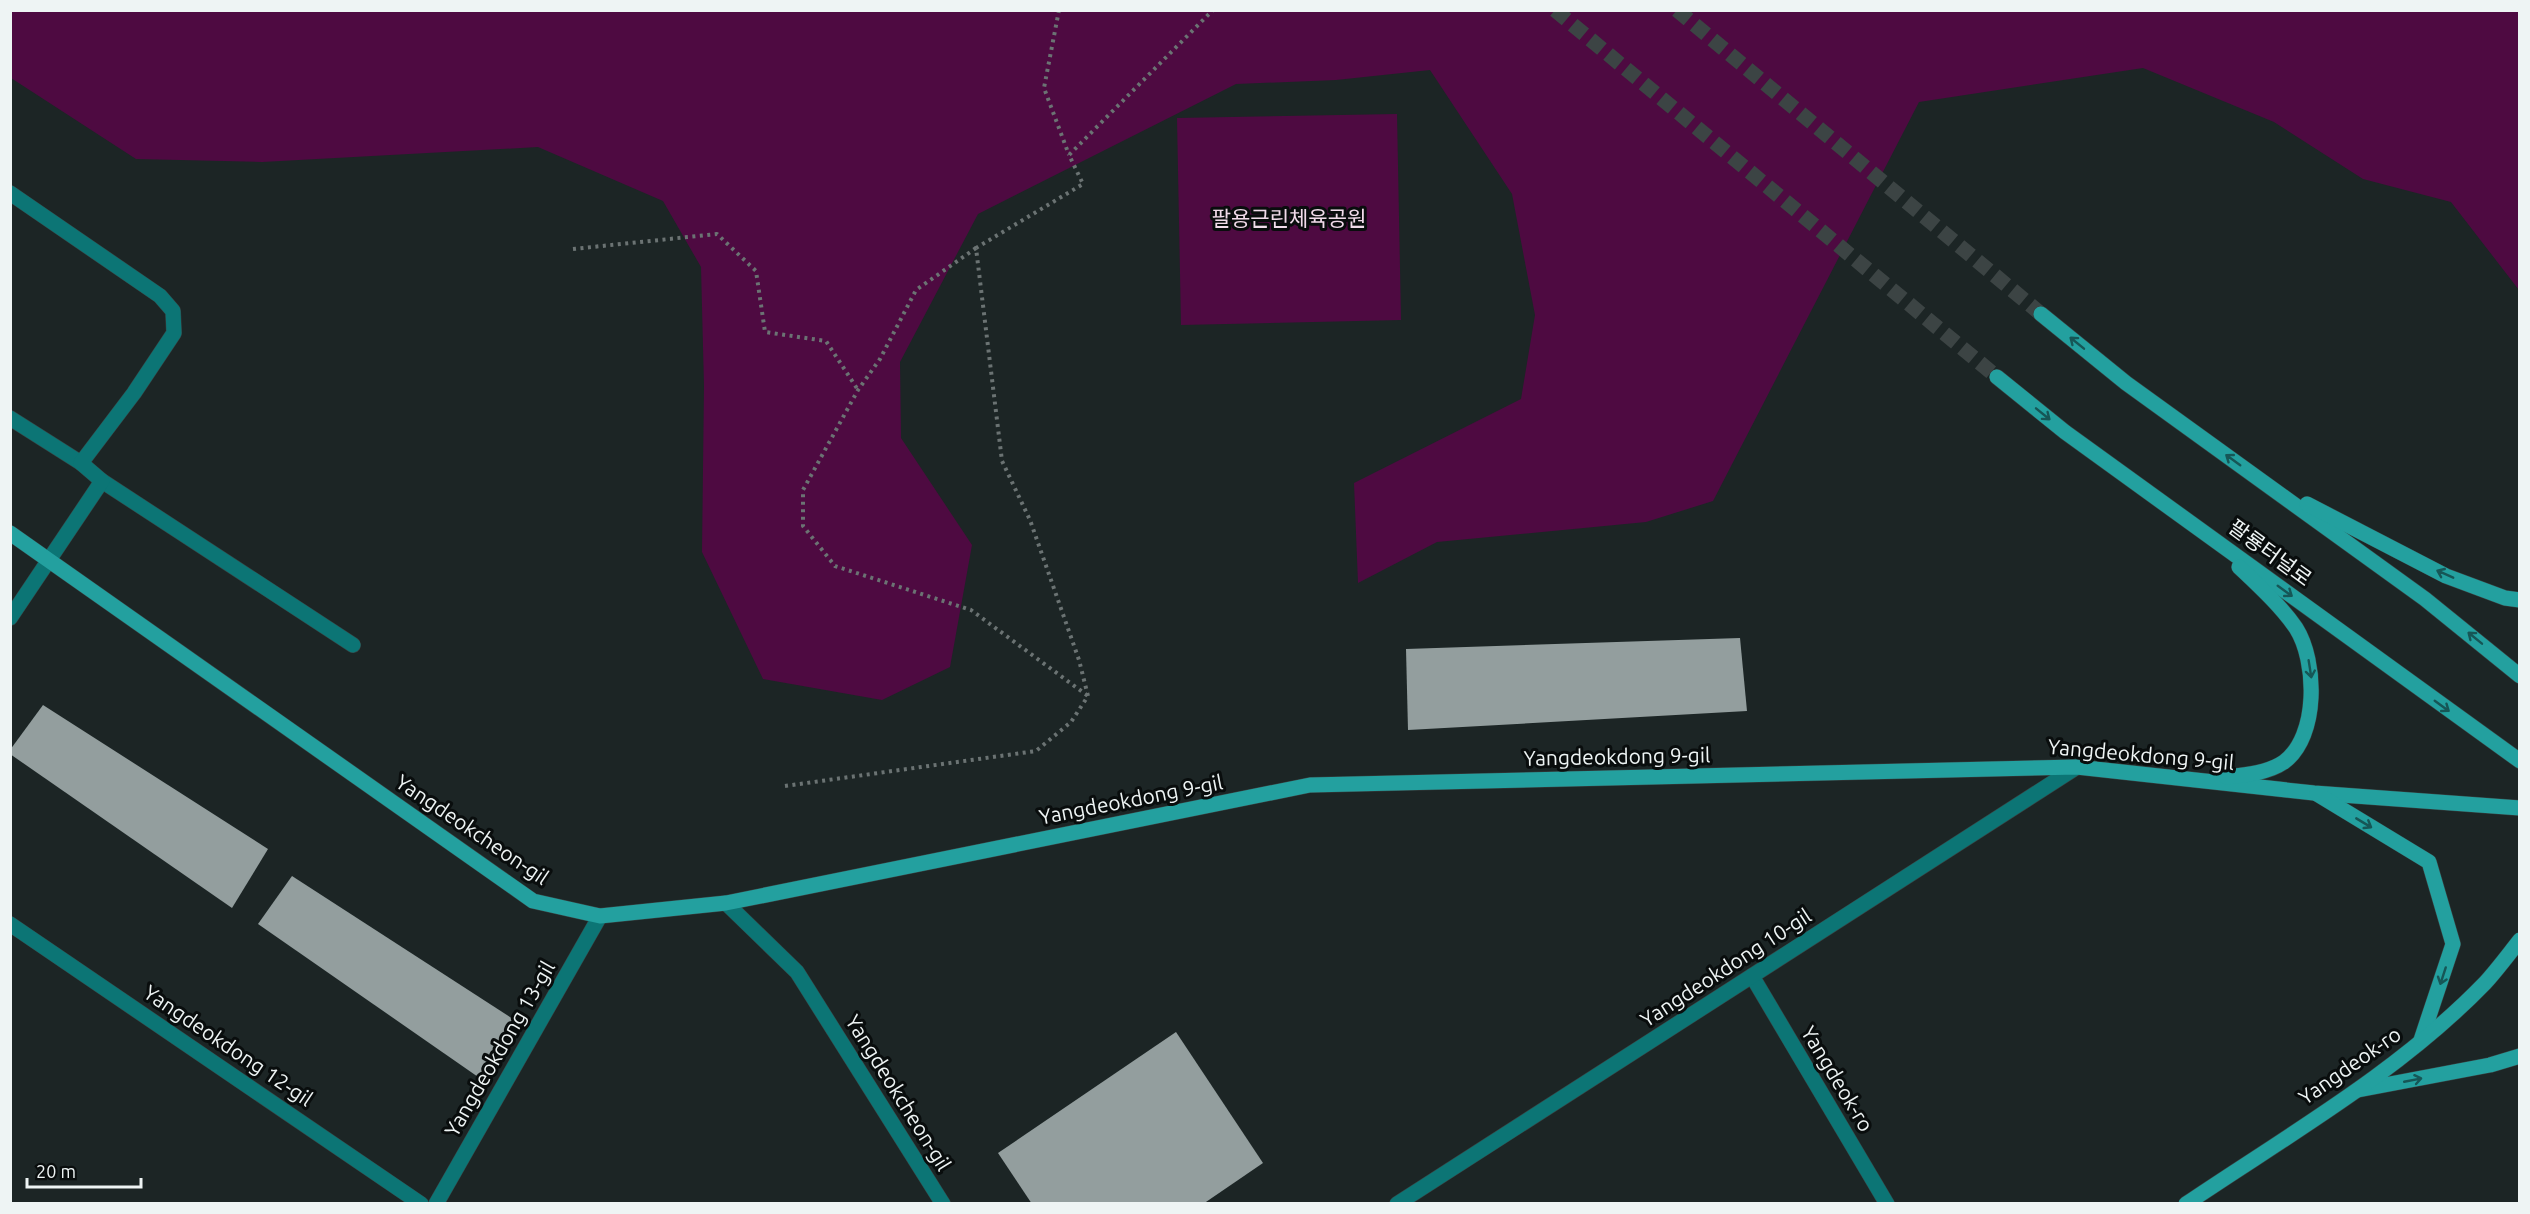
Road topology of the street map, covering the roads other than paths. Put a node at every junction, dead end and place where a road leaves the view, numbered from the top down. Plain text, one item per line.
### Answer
1 (10, 193) edge
2 (2041, 314) tunnel mouth
3 (1997, 377) tunnel mouth
4 (10, 418) edge
5 (81, 463) junction
6 (2256, 477) junction
7 (102, 481) junction
8 (2198, 527) junction
9 (10, 533) edge
10 (49, 559) junction
11 (2520, 600) edge
12 (10, 618) edge
13 (352, 645) dead end
14 (2520, 676) edge
15 (2520, 761) edge
16 (2077, 767) junction
17 (2202, 781) junction
18 (2314, 793) junction
19 (2520, 808) edge
20 (726, 903) junction
21 (600, 916) junction
22 (10, 924) edge
23 (2520, 940) edge
24 (1752, 976) junction
25 (2421, 1041) junction
26 (2520, 1056) edge
27 (2355, 1091) junction
28 (421, 1203) edge
29 (436, 1203) edge
30 (943, 1203) edge
31 (1397, 1203) edge
32 (1887, 1203) edge
33 (2186, 1203) edge

1 - 5 street
6 -> 2 main road
3 -> 8 main road, 팔룡터널로
4 - 5 street
5 - 7 street
11 -> 6 main road
14 -> 6 main road
7 - 10 street
7 - 13 street
8 -> 15 main road, 팔룡터널로
8 -> 17 main road
9 - 10 main road, Yangdeokcheon-gil
10 - 12 street
10 - 21 main road, Yangdeokcheon-gil
16 - 17 main road, Yangdeokdong 9-gil
16 - 20 main road, Yangdeokdong 9-gil
16 - 24 street, Yangdeokdong 10-gil
17 - 18 main road, Yangdeokdong 9-gil
18 - 19 main road, Yangdeokdong 9-gil
18 -> 25 main road
20 - 21 main road, Yangdeokcheon-gil
20 - 30 street, Yangdeokcheon-gil
21 - 29 street, Yangdeokdong 13-gil
22 - 28 street, Yangdeokdong 12-gil
23 - 25 main road, Yangdeok-ro
24 - 31 street, Yangdeokdong 10-gil
24 - 32 street, Yangdeok-ro
25 - 27 main road, Yangdeok-ro
27 -> 26 main road
27 - 33 main road, Yangdeok-ro

